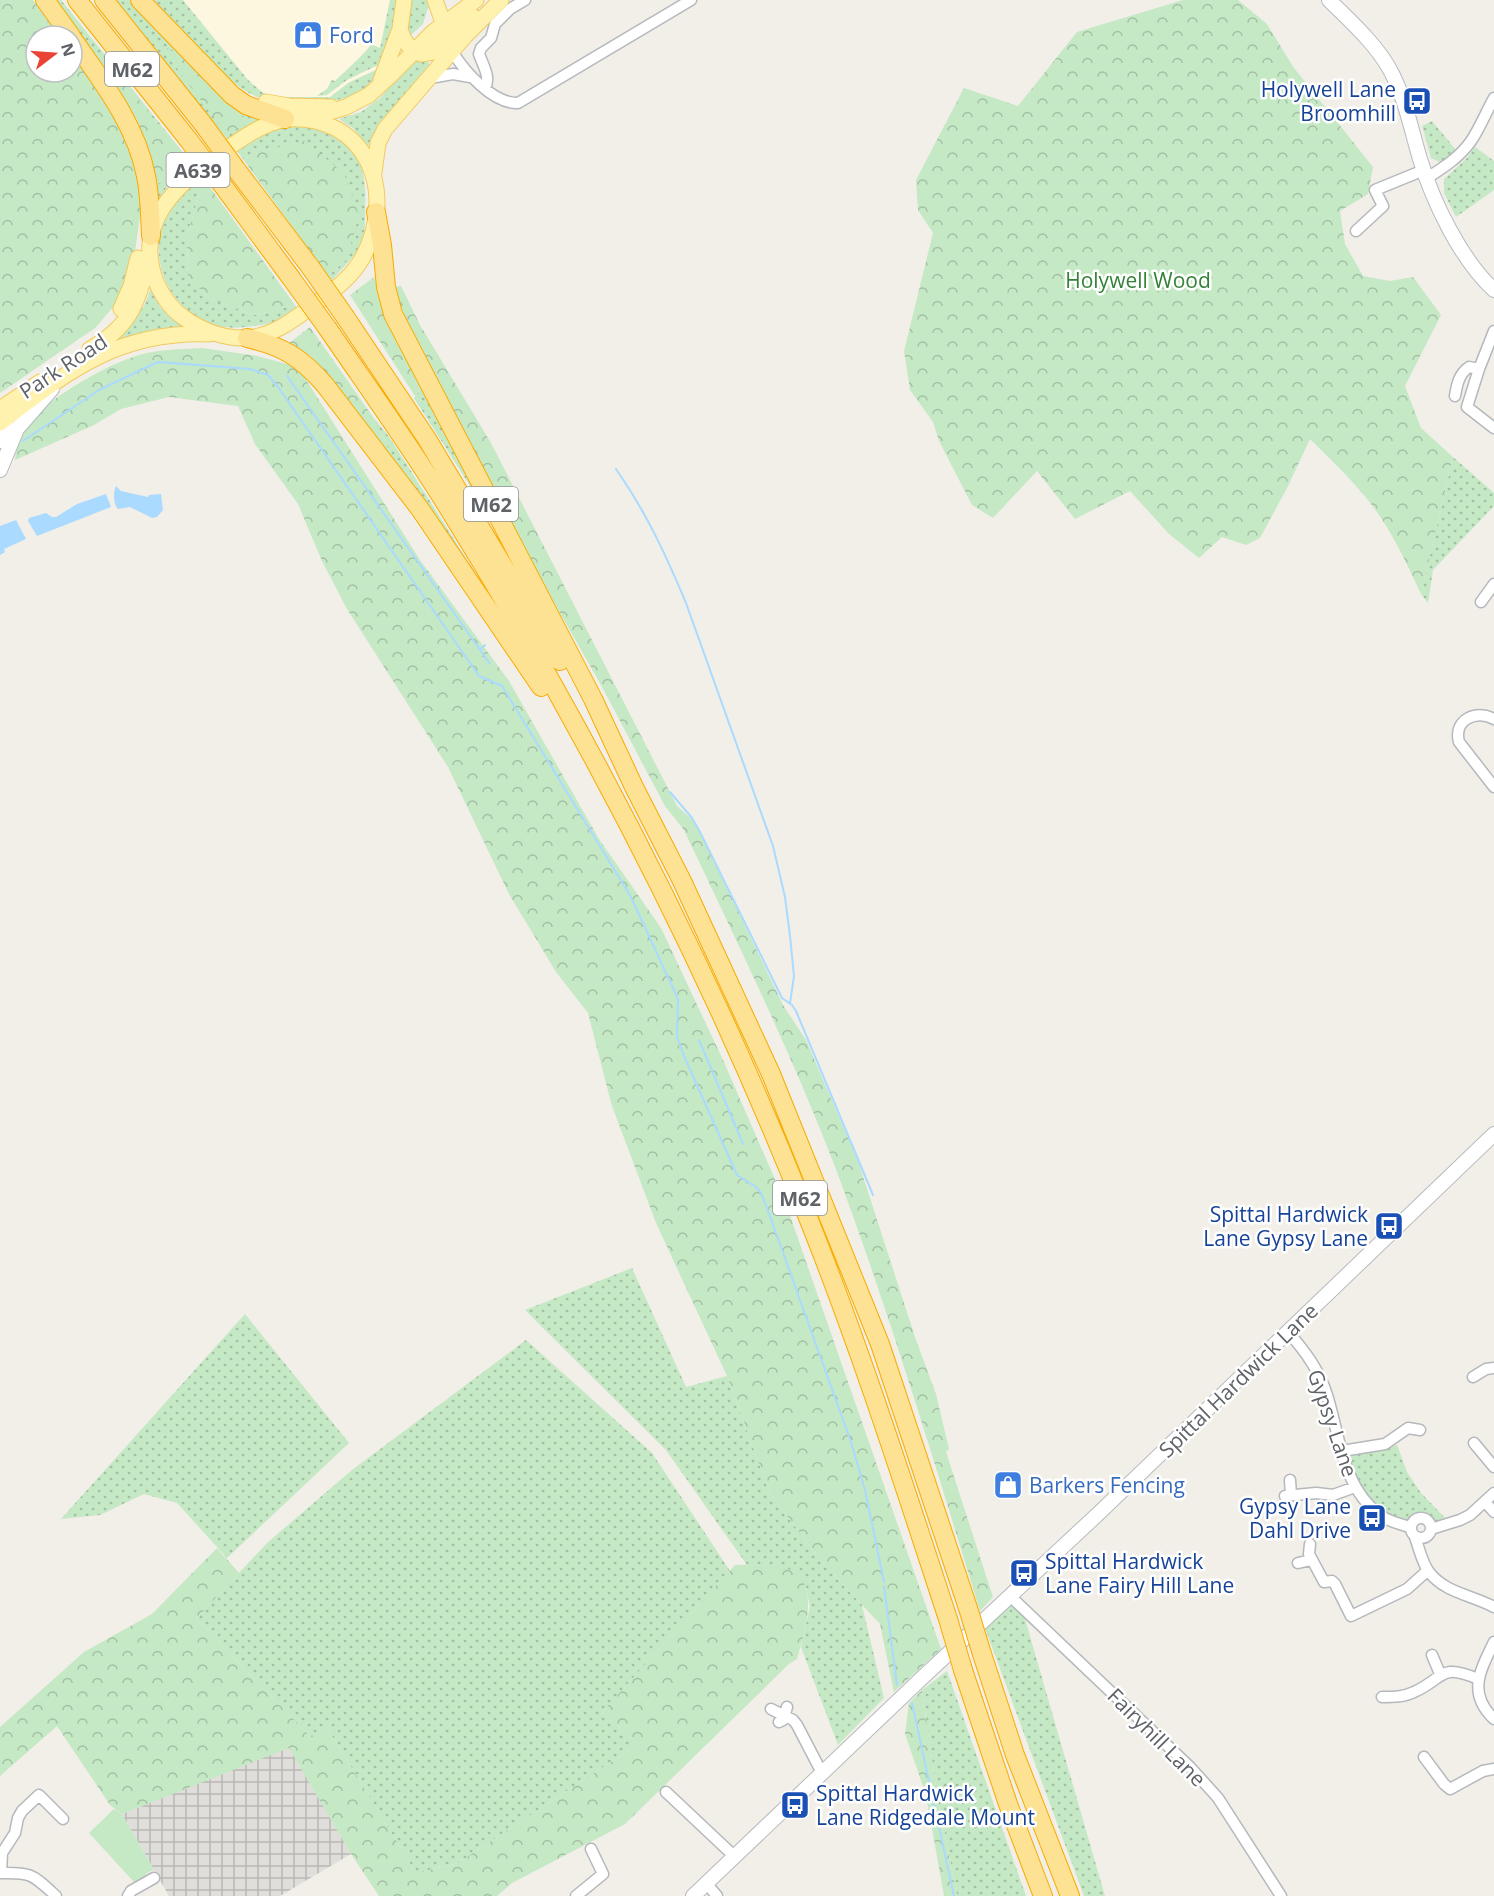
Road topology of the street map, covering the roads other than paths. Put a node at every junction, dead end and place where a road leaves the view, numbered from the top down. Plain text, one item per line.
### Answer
1 (45, 0) edge
2 (77, 0) edge
3 (104, 0) edge
4 (140, 0) edge
5 (404, 0) edge
6 (435, 0) edge
7 (449, 0) edge
8 (525, 0) edge
9 (691, 0) edge
10 (1329, 0) edge
11 (498, 2) edge
12 (471, 3) edge
13 (62, 24) edge
14 (400, 29) junction
15 (448, 37) junction
16 (413, 51) junction
17 (84, 55) edge
18 (214, 76) junction
19 (470, 77) junction
20 (430, 78) junction
21 (380, 84) junction
22 (485, 88) junction
23 (413, 97) junction
24 (1494, 98) edge
25 (266, 102) joint
26 (346, 107) junction
27 (285, 119) junction
28 (304, 119) junction
29 (1425, 174) junction
30 (374, 175) junction
31 (149, 198) junction
32 (376, 203) junction
33 (1356, 231) dead end
34 (151, 236) junction
35 (149, 255) junction
36 (1494, 290) edge
37 (1494, 331) edge
38 (221, 335) junction
39 (247, 338) junction
40 (84, 358) junction
41 (1479, 369) junction
42 (68, 373) junction
43 (1455, 396) dead end
44 (3, 416) edge
45 (1494, 428) edge
46 (0, 441) edge
47 (0, 470) edge
48 (1494, 584) edge
49 (1480, 602) dead end
50 (1494, 719) edge
51 (634, 787) junction
52 (1494, 787) edge
53 (613, 793) junction
54 (1494, 1134) edge
55 (1288, 1332) junction
56 (1494, 1368) edge
57 (1473, 1377) dead end
58 (1419, 1425) dead end
59 (1474, 1443) dead end
60 (1342, 1451) junction
61 (1494, 1467) edge
62 (1290, 1480) dead end
63 (1355, 1487) junction
64 (1494, 1493) edge
65 (1485, 1502) junction
66 (1494, 1512) edge
67 (1430, 1526) junction
68 (1416, 1534) junction
69 (1310, 1544) dead end
70 (1311, 1560) junction
71 (1298, 1563) dead end
72 (1427, 1570) junction
73 (1010, 1596) junction
74 (1494, 1607) edge
75 (1494, 1642) edge
76 (1432, 1655) dead end
77 (1440, 1674) junction
78 (1478, 1679) junction
79 (1382, 1697) dead end
80 (771, 1709) dead end
81 (1494, 1719) edge
82 (1424, 1754) dead end
83 (1494, 1768) edge
84 (822, 1773) junction
85 (666, 1792) dead end
86 (63, 1819) dead end
87 (591, 1849) dead end
88 (734, 1856) junction
89 (0, 1873) edge
90 (154, 1878) dead end
91 (706, 1883) junction
92 (56, 1896) edge
93 (128, 1896) edge
94 (576, 1896) edge
95 (693, 1896) edge
96 (717, 1896) edge
97 (1043, 1896) edge
98 (1070, 1896) edge
99 (1281, 1896) edge

1 - 13 highway, M62
2 - 53 highway, M62, bridge
3 - 51 highway, M62, bridge
4 - 18 highway
5 - 14 main road
6 - 15 main road
7 - 12 main road
8 - 22 street
9 - 22 street
10 - 29 street
11 - 15 main road
12 - 15 main road
14 - 16 main road
14 - 21 main road
15 - 16 main road
15 - 19 street
15 - 20 main road, A639
16 - 21 main road
17 - 31 highway, M62
18 - 25 highway
18 - 27 highway
19 - 20 street
19 - 22 street
20 - 23 main road, A639
21 - 26 main road, A639
23 - 30 main road, A639
23 - 32 main road
24 - 29 street
25 - 26 main road
26 - 28 main road, A639
27 - 28 main road, A639
27 - 34 main road, A639
28 - 30 main road, A639
29 - 33 street
29 - 36 street
30 - 32 main road, A639
31 - 34 highway, M62
31 - 40 main road
32 - 39 main road, A639
32 - 51 highway, M62
34 - 35 main road, A639
35 - 38 main road, A639
35 - 40 main road, Park Road / A639
37 - 41 street
38 - 39 main road, A639
38 - 40 main road, Park Road / A639
39 - 53 highway
40 - 42 main road, Park Road
40 - 44 main road, Park Road
41 - 43 street
41 - 45 street
42 - 44 main road, Park Road
42 - 47 street
44 - 46 street
48 - 49 street
50 - 52 street
51 - 98 highway, M62, bridge
53 - 97 highway, M62, bridge
54 - 55 street, Spittal Hardwick Lane
55 - 60 street, Gypsy Lane
55 - 73 street, Spittal Hardwick Lane
56 - 57 street
58 - 60 street
59 - 61 street
60 - 63 street, Gypsy Lane
62 - 63 street
63 - 68 street, Gypsy Lane
64 - 65 street
65 - 66 street
65 - 67 street
67 - 68 street
67 - 68 street
68 - 72 street
69 - 70 street
70 - 71 street
70 - 72 street
72 - 74 street
73 - 84 street, Spittal Hardwick Lane
73 - 99 street, Fairyhill Lane
75 - 78 street
76 - 77 street
77 - 78 street
77 - 79 street
78 - 81 street
80 - 84 street
82 - 83 street
84 - 88 street, Spittal Hardwick Lane
85 - 88 street
86 - 89 street
87 - 94 street
88 - 91 street, Spittal Hardwick Lane
89 - 92 street
90 - 93 street
91 - 95 street, Spittal Hardwick Lane
91 - 96 street

